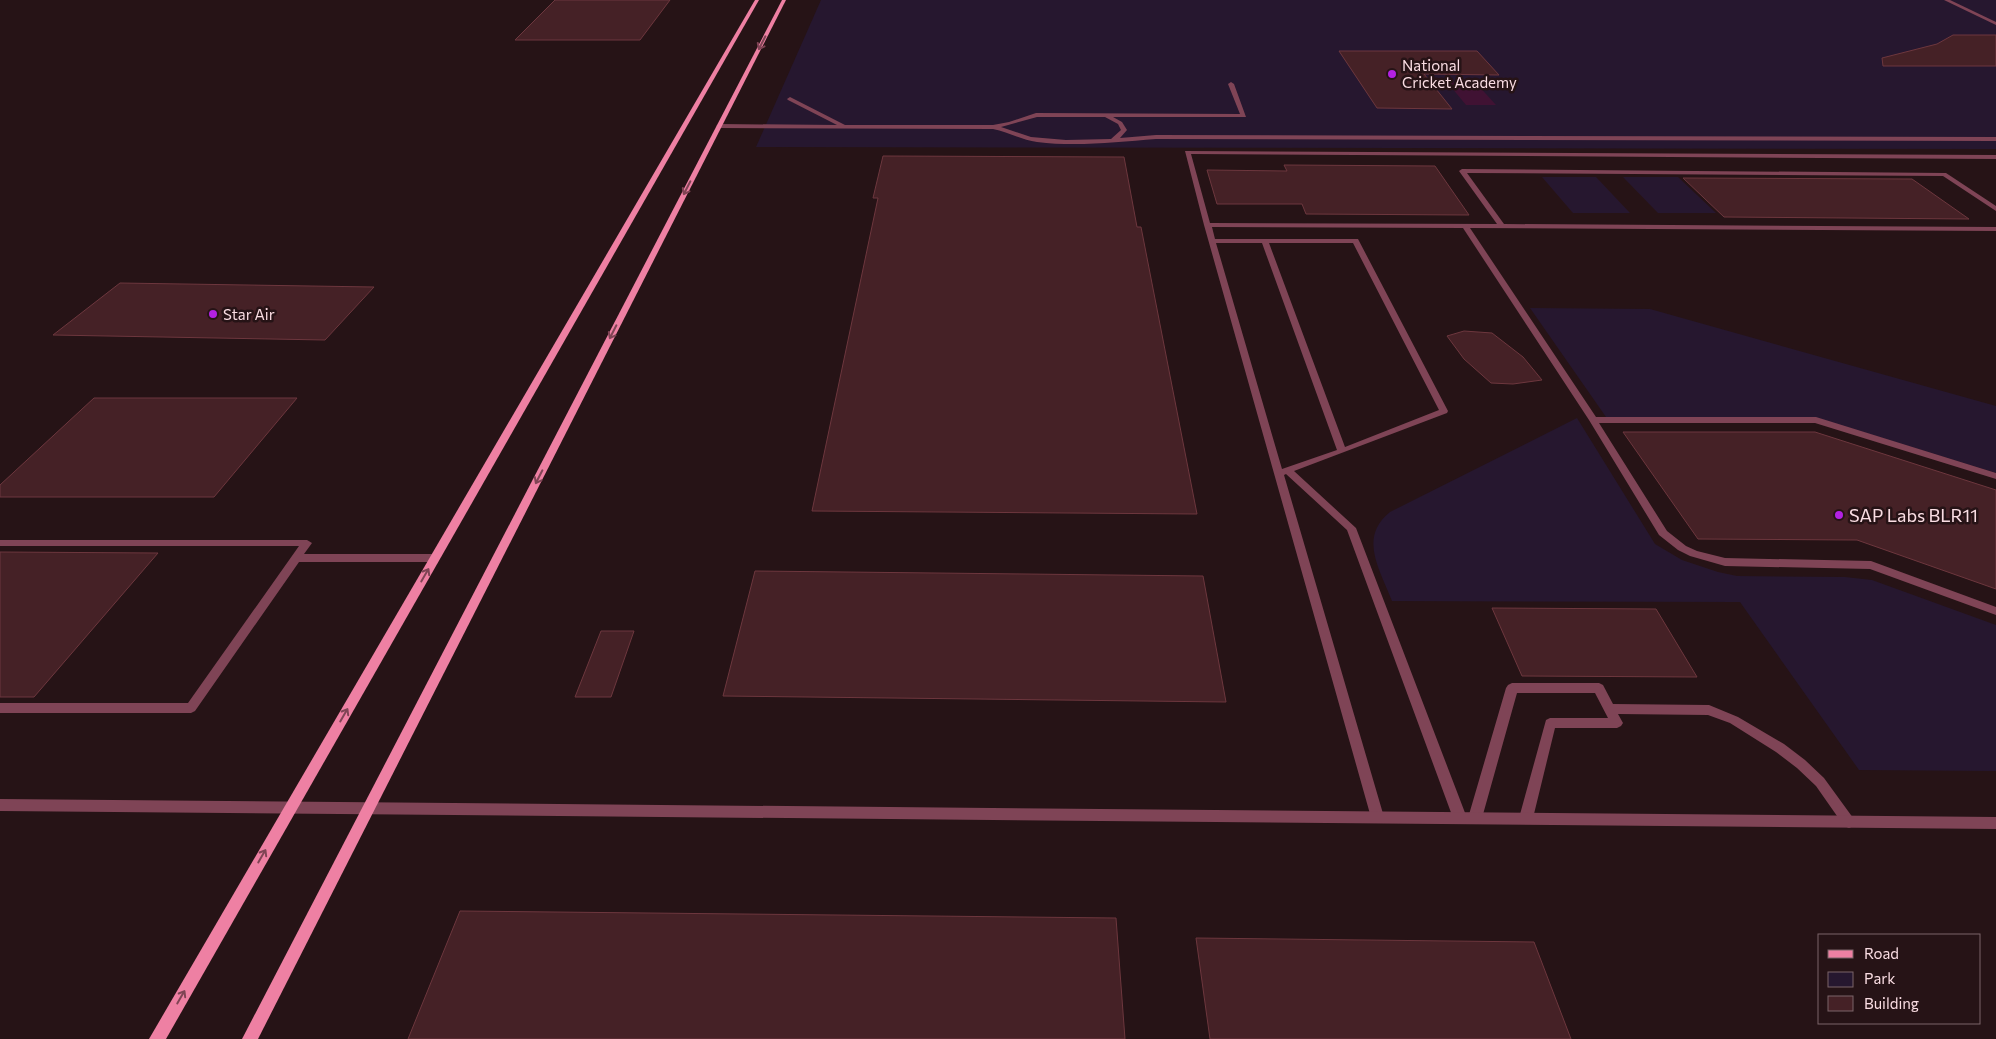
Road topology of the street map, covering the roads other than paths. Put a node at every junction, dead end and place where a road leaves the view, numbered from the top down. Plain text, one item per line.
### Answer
1 (757, 0) edge
2 (784, 0) edge
3 (1946, 0) edge
4 (1996, 24) edge
5 (1231, 84) dead end
6 (790, 99) dead end
7 (1104, 115) junction
8 (719, 126) junction
9 (845, 126) junction
10 (993, 127) junction
11 (1996, 139) edge
12 (1112, 141) junction
13 (1996, 157) edge
14 (1996, 209) edge
15 (1207, 225) junction
16 (1465, 226) junction
17 (1502, 226) junction
18 (1996, 230) edge
19 (1212, 241) junction
20 (1265, 241) junction
21 (1593, 420) junction
22 (1342, 451) junction
23 (1283, 472) junction
24 (1996, 476) edge
25 (0, 543) edge
26 (296, 558) junction
27 (435, 558) junction
28 (1996, 611) edge
29 (0, 708) edge
30 (1610, 709) junction
31 (0, 805) edge
32 (290, 808) junction
33 (369, 808) junction
34 (1377, 817) junction
35 (1460, 818) junction
36 (1475, 818) junction
37 (1526, 818) junction
38 (1849, 822) junction
39 (1996, 823) edge
40 (157, 1039) edge
41 (250, 1039) edge

1 - 27 main road
2 -> 8 main road
3 - 4 street
5 - 7 street
6 - 9 street
7 - 10 street
7 - 12 street
8 - 9 street
8 -> 33 main road
9 - 10 street
10 - 12 street
11 - 12 street
13 - 15 street
14 - 17 street
15 - 16 street
15 - 19 street
16 - 17 street
16 - 21 street
17 - 18 street
19 - 20 street
19 - 23 street
20 - 22 street
20 - 22 street
21 - 24 street
21 - 28 street
22 - 23 street
23 - 34 street
23 - 35 street
25 - 26 street
26 - 27 street
26 - 29 street
32 -> 27 main road
30 - 36 street
30 - 37 street
30 - 38 street
31 - 32 street
32 - 33 street
40 -> 32 main road
33 - 34 street
33 - 41 main road
34 - 35 street
35 - 36 street
36 - 37 street
37 - 38 street
38 - 39 street

